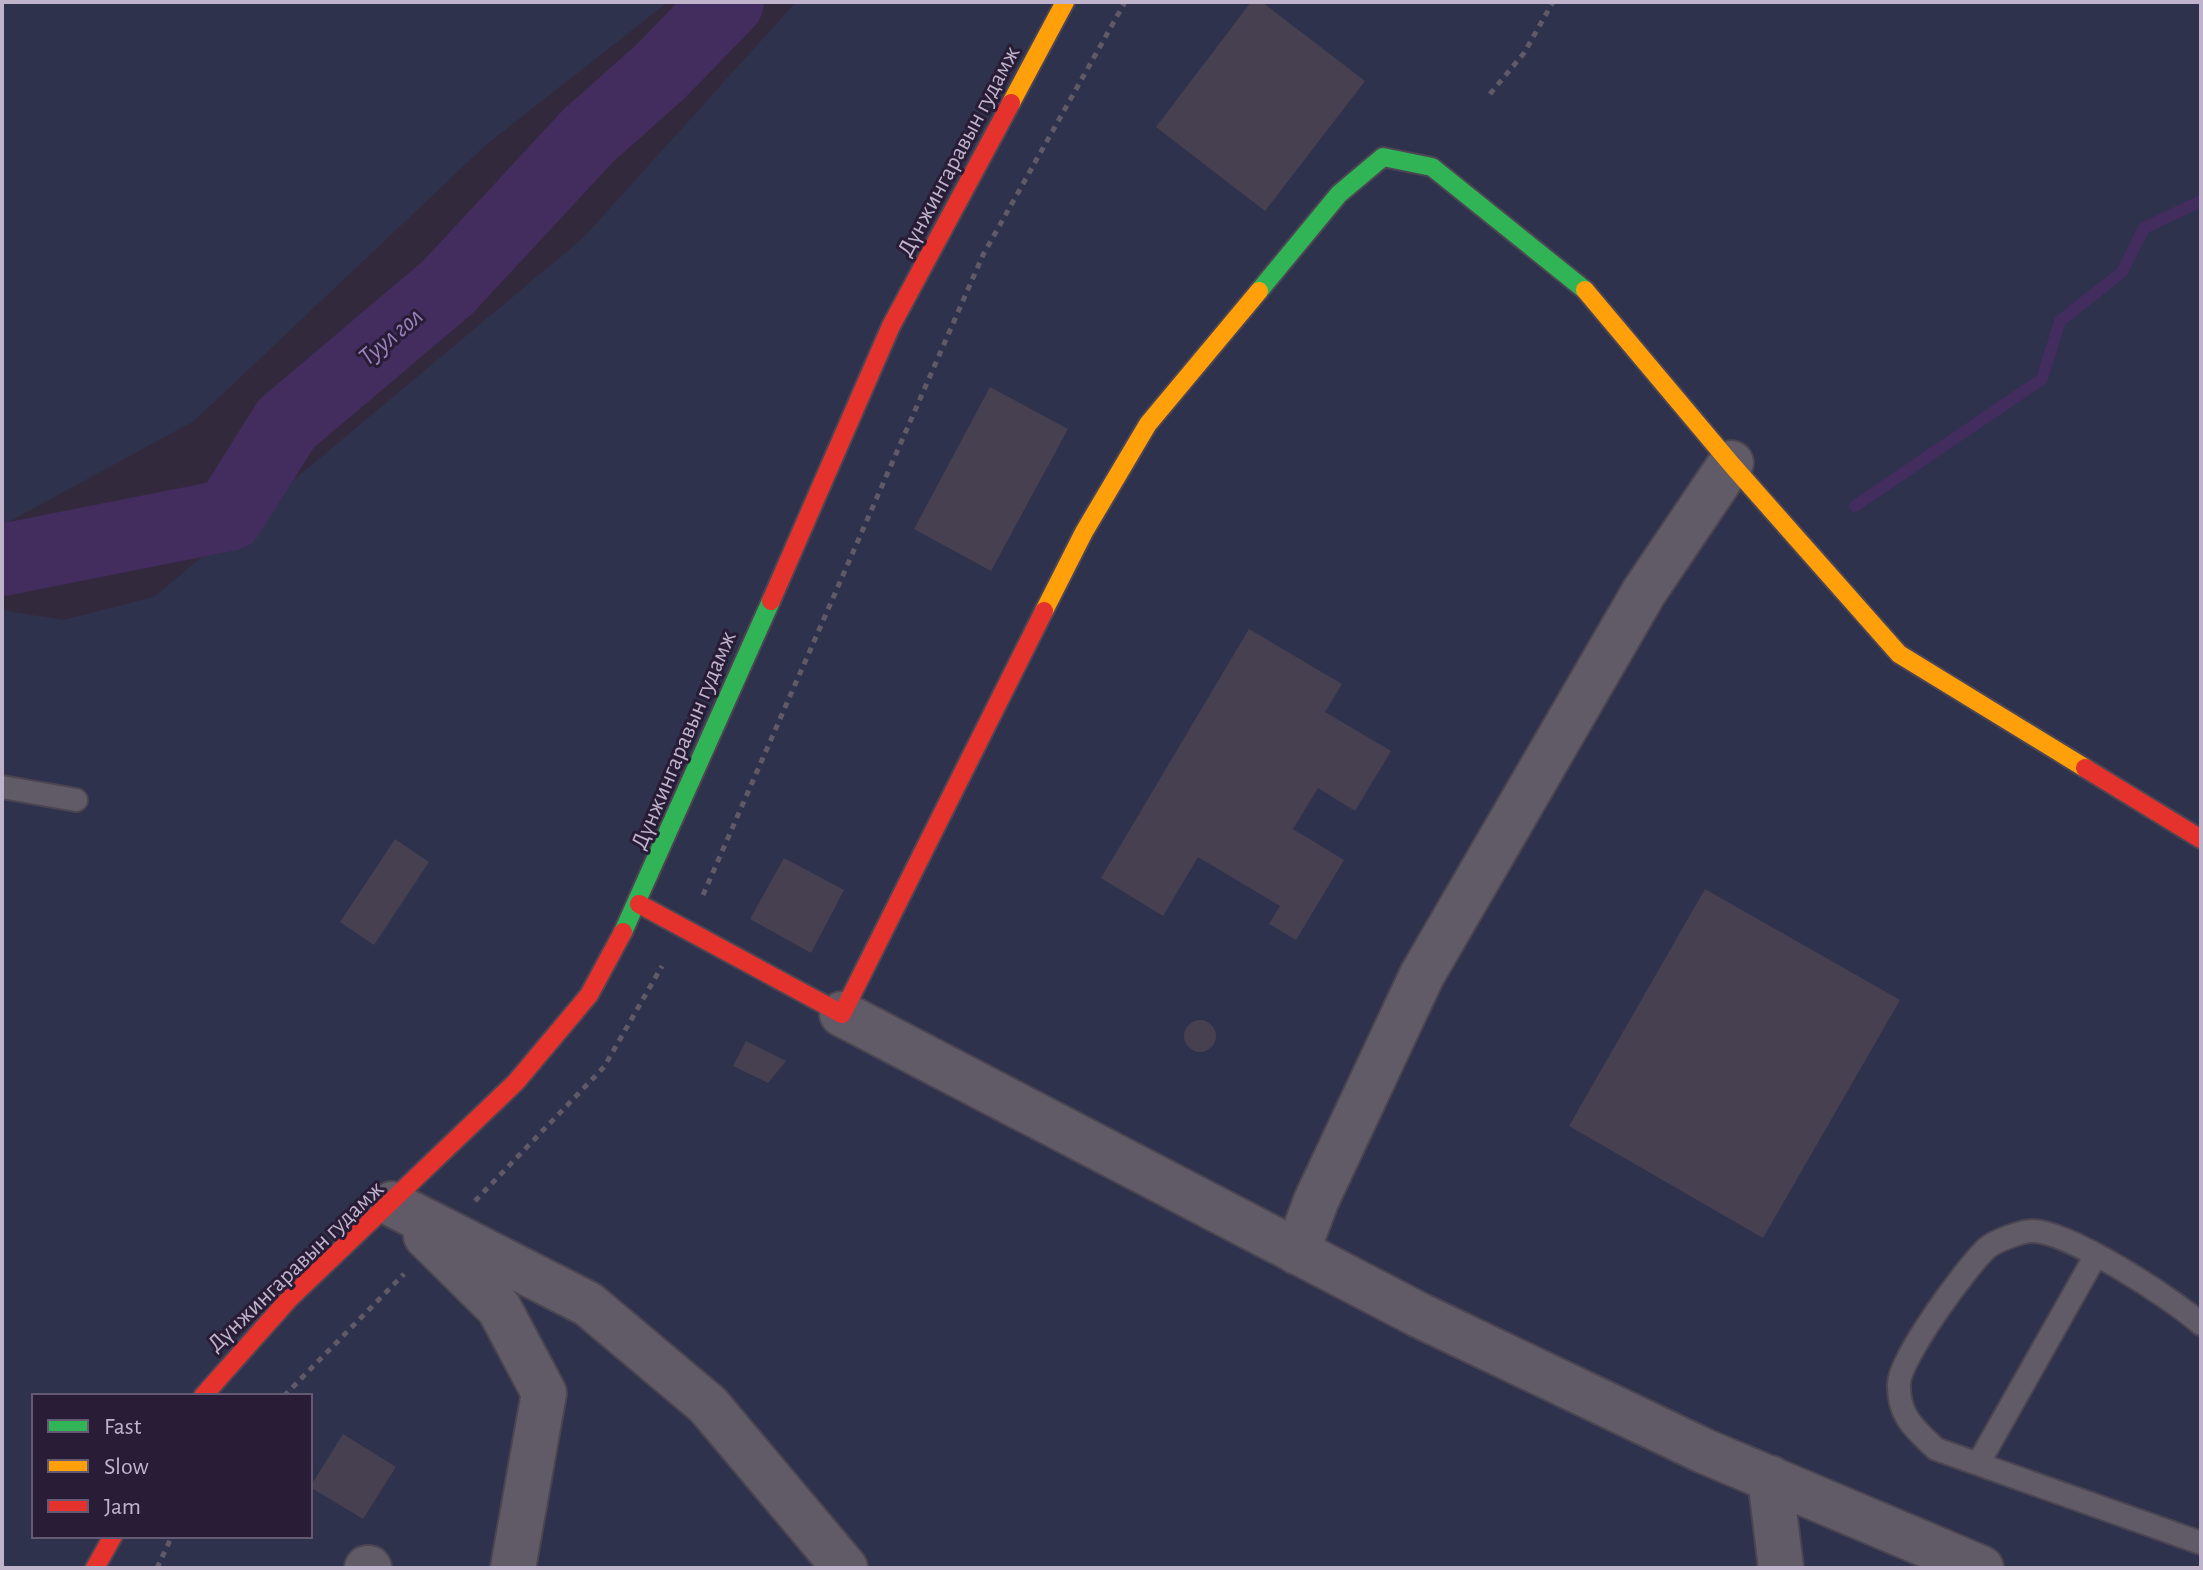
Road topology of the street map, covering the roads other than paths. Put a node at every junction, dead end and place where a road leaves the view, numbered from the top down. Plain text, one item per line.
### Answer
1 (1065, 2) edge
2 (1731, 463) junction
3 (2, 787) edge
4 (76, 800) dead end
5 (2201, 839) edge
6 (639, 904) junction
7 (842, 1014) junction
8 (392, 1204) junction
9 (1297, 1252) junction
10 (2096, 1255) junction
11 (2201, 1324) edge
12 (205, 1394) edge
13 (1978, 1464) junction
14 (1770, 1478) junction
15 (112, 1538) edge
16 (2199, 1538) edge
17 (95, 1568) edge
18 (513, 1568) edge
19 (845, 1568) edge
20 (1781, 1568) edge
21 (1981, 1568) edge

1 - 6 street, Дүнжингаравын гудамж
2 - 5 street
2 - 7 street
2 - 9 street
3 - 4 lane
6 - 7 street
6 - 8 street, Дүнжингаравын гудамж
7 - 9 street
8 - 12 street, Дүнжингаравын гудамж
8 - 18 street
8 - 19 street
9 - 14 street
10 - 11 lane
10 - 13 lane
10 - 13 lane
13 - 16 lane
14 - 20 street
14 - 21 street
15 - 17 street

